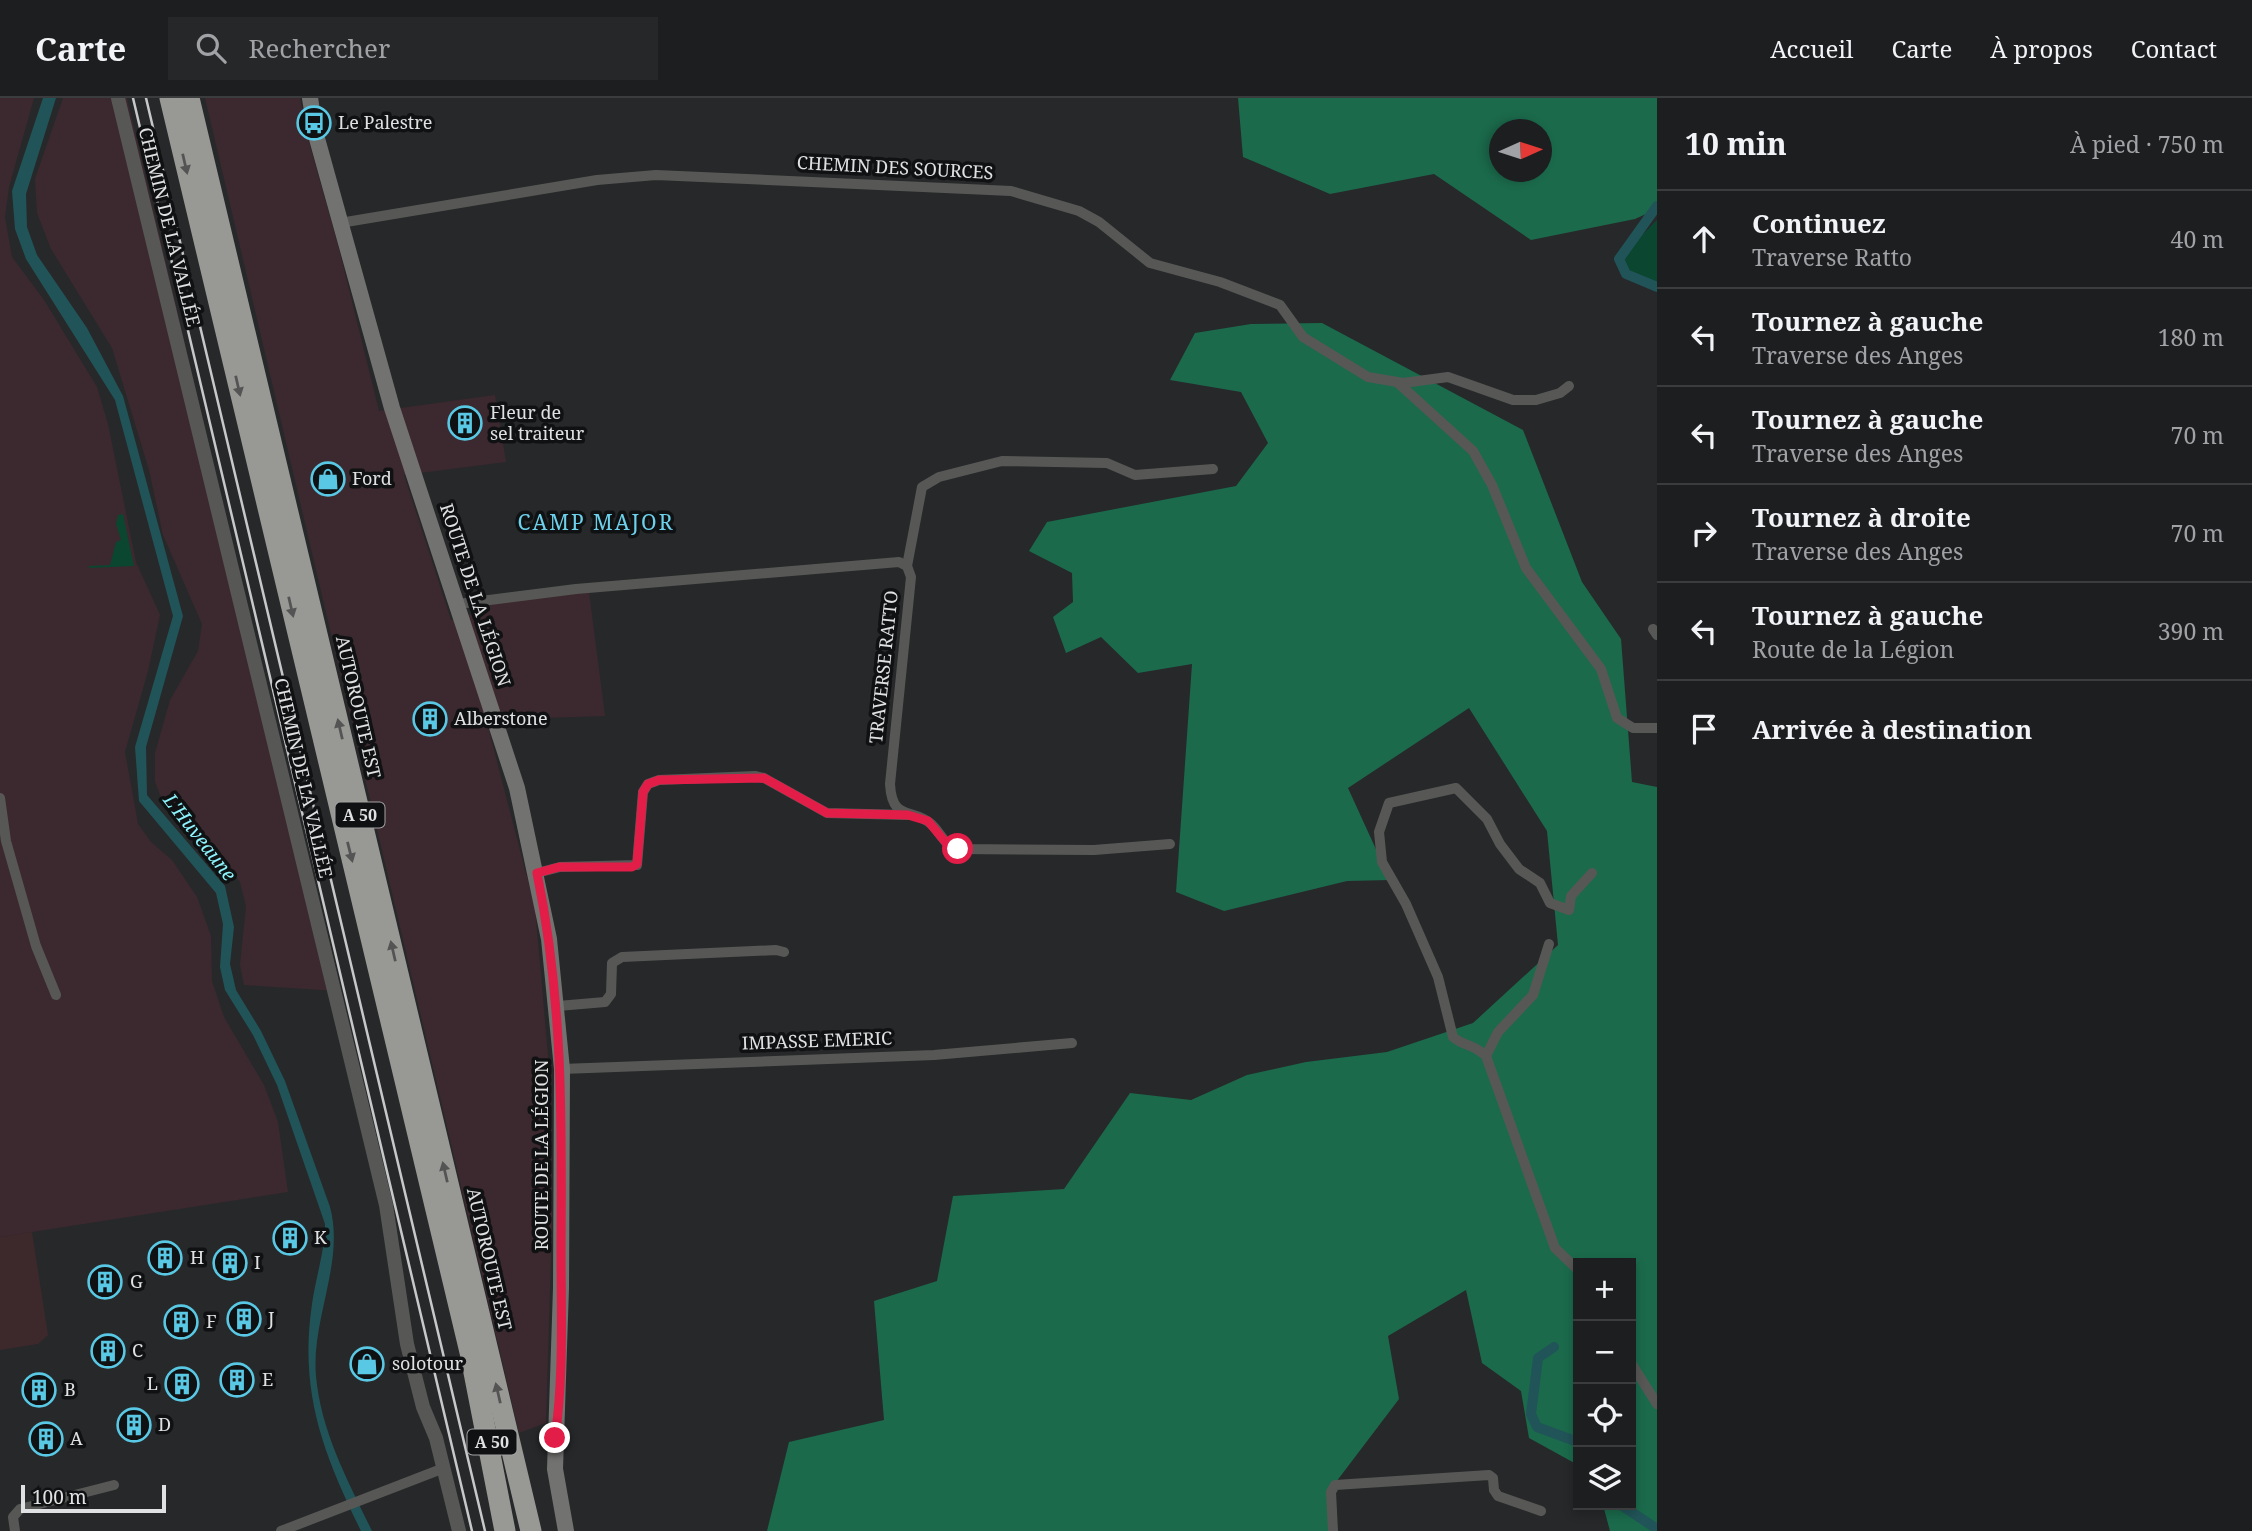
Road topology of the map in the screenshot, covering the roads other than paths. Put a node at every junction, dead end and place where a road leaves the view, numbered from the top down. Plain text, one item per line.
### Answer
1 (118, 98) edge
2 (170, 98) edge
3 (190, 98) edge
4 (310, 98) edge
5 (340, 223) junction
6 (1397, 382) junction
7 (1569, 386) dead end
8 (1213, 469) dead end
9 (907, 566) junction
10 (458, 604) junction
11 (1657, 728) edge
12 (0, 799) edge
13 (908, 815) junction
14 (1170, 844) dead end
15 (537, 873) junction
16 (1592, 873) dead end
17 (1549, 944) dead end
18 (784, 952) dead end
19 (56, 995) dead end
20 (558, 1006) junction
21 (1072, 1043) dead end
22 (1486, 1056) junction
23 (562, 1069) junction
24 (1573, 1265) edge
25 (470, 1352) junction
26 (1636, 1371) edge
27 (1657, 1404) edge
28 (444, 1468) junction
29 (114, 1485) dead end
30 (1541, 1511) dead end
31 (288, 1530) edge
32 (15, 1531) edge
33 (459, 1531) edge
34 (505, 1531) edge
35 (513, 1531) edge
36 (531, 1531) edge
37 (566, 1531) edge
38 (1333, 1531) edge

1 - 28 street, CHEMIN DE LA VALLÉE
2 -> 25 highway, A 50
36 -> 3 highway, AUTOROUTE EST / A 50
4 - 5 main road, ROUTE DE LA LÉGION
5 - 6 street, CHEMIN DES SOURCES
5 - 10 main road, ROUTE DE LA LÉGION
6 - 7 street, CHEMIN DES SOURCES
6 - 11 street, CHEMIN DES SOURCES
8 - 9 street
9 - 10 street, TRAVERSE RATTO
9 - 13 street, TRAVERSE RATTO
10 - 15 main road, ROUTE DE LA LÉGION
12 - 19 street
13 - 14 street, TRAVERSE RATTO
13 - 15 street
15 - 20 main road, ROUTE DE LA LÉGION
16 - 22 street
17 - 22 street
18 - 20 street
20 - 23 main road, ROUTE DE LA LÉGION
21 - 23 street, IMPASSE EMERIC
22 - 24 street
23 - 37 main road, ROUTE DE LA LÉGION
25 - 34 highway
25 - 35 highway, A 50
26 - 27 street
28 - 31 street
28 - 33 street, CHEMIN DE LA VALLÉE
29 - 32 street
30 - 38 street

